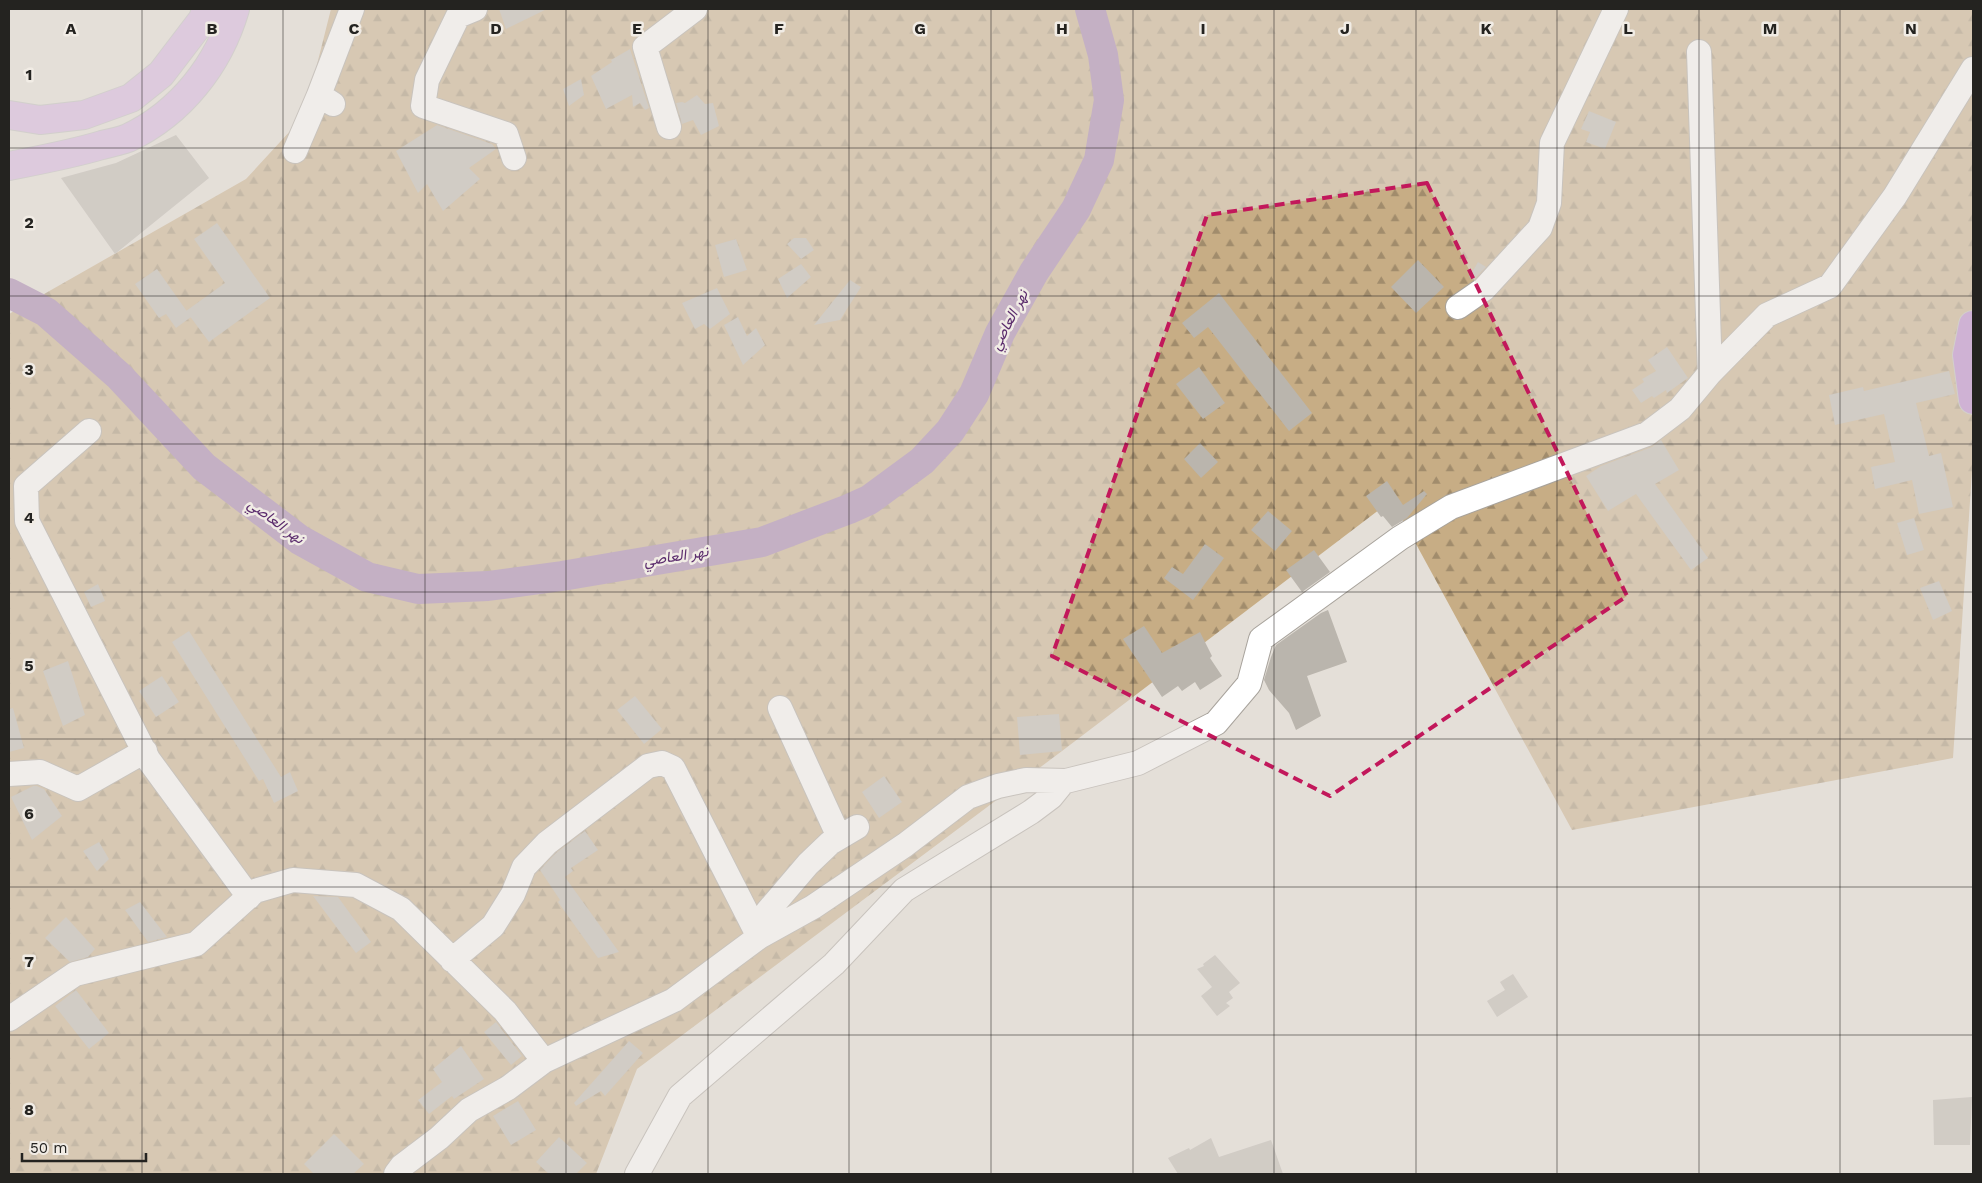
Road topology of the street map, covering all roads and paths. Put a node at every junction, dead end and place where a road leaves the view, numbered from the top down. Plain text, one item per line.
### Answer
1 (206, 9) edge
2 (235, 9) edge
3 (352, 9) edge
4 (476, 9) edge
5 (695, 9) edge
6 (1616, 9) edge
7 (1699, 52) dead end
8 (1973, 69) edge
9 (9, 115) edge
10 (669, 127) dead end
11 (295, 151) dead end
12 (514, 158) dead end
13 (9, 166) edge
14 (1458, 307) dead end
15 (1973, 325) edge
16 (1710, 373) junction
17 (1973, 400) edge
18 (90, 432) dead end
19 (780, 708) dead end
20 (145, 751) junction
21 (9, 774) edge
22 (1064, 781) junction
23 (249, 897) junction
24 (759, 937) junction
25 (452, 960) junction
26 (9, 1019) edge
27 (544, 1062) junction
28 (396, 1174) edge
29 (637, 1174) edge

1 - 9 main road
2 - 13 main road
3 - 11 street
4 - 12 street
5 - 10 street
6 - 14 street
7 - 16 street
8 - 16 street
15 - 17 highway
16 - 22 street
18 - 20 street
19 - 24 street
20 - 21 street
20 - 23 street
22 - 24 street
22 - 29 street
23 - 25 street
23 - 26 street
24 - 25 street
24 - 27 street
25 - 27 street
27 - 28 street

